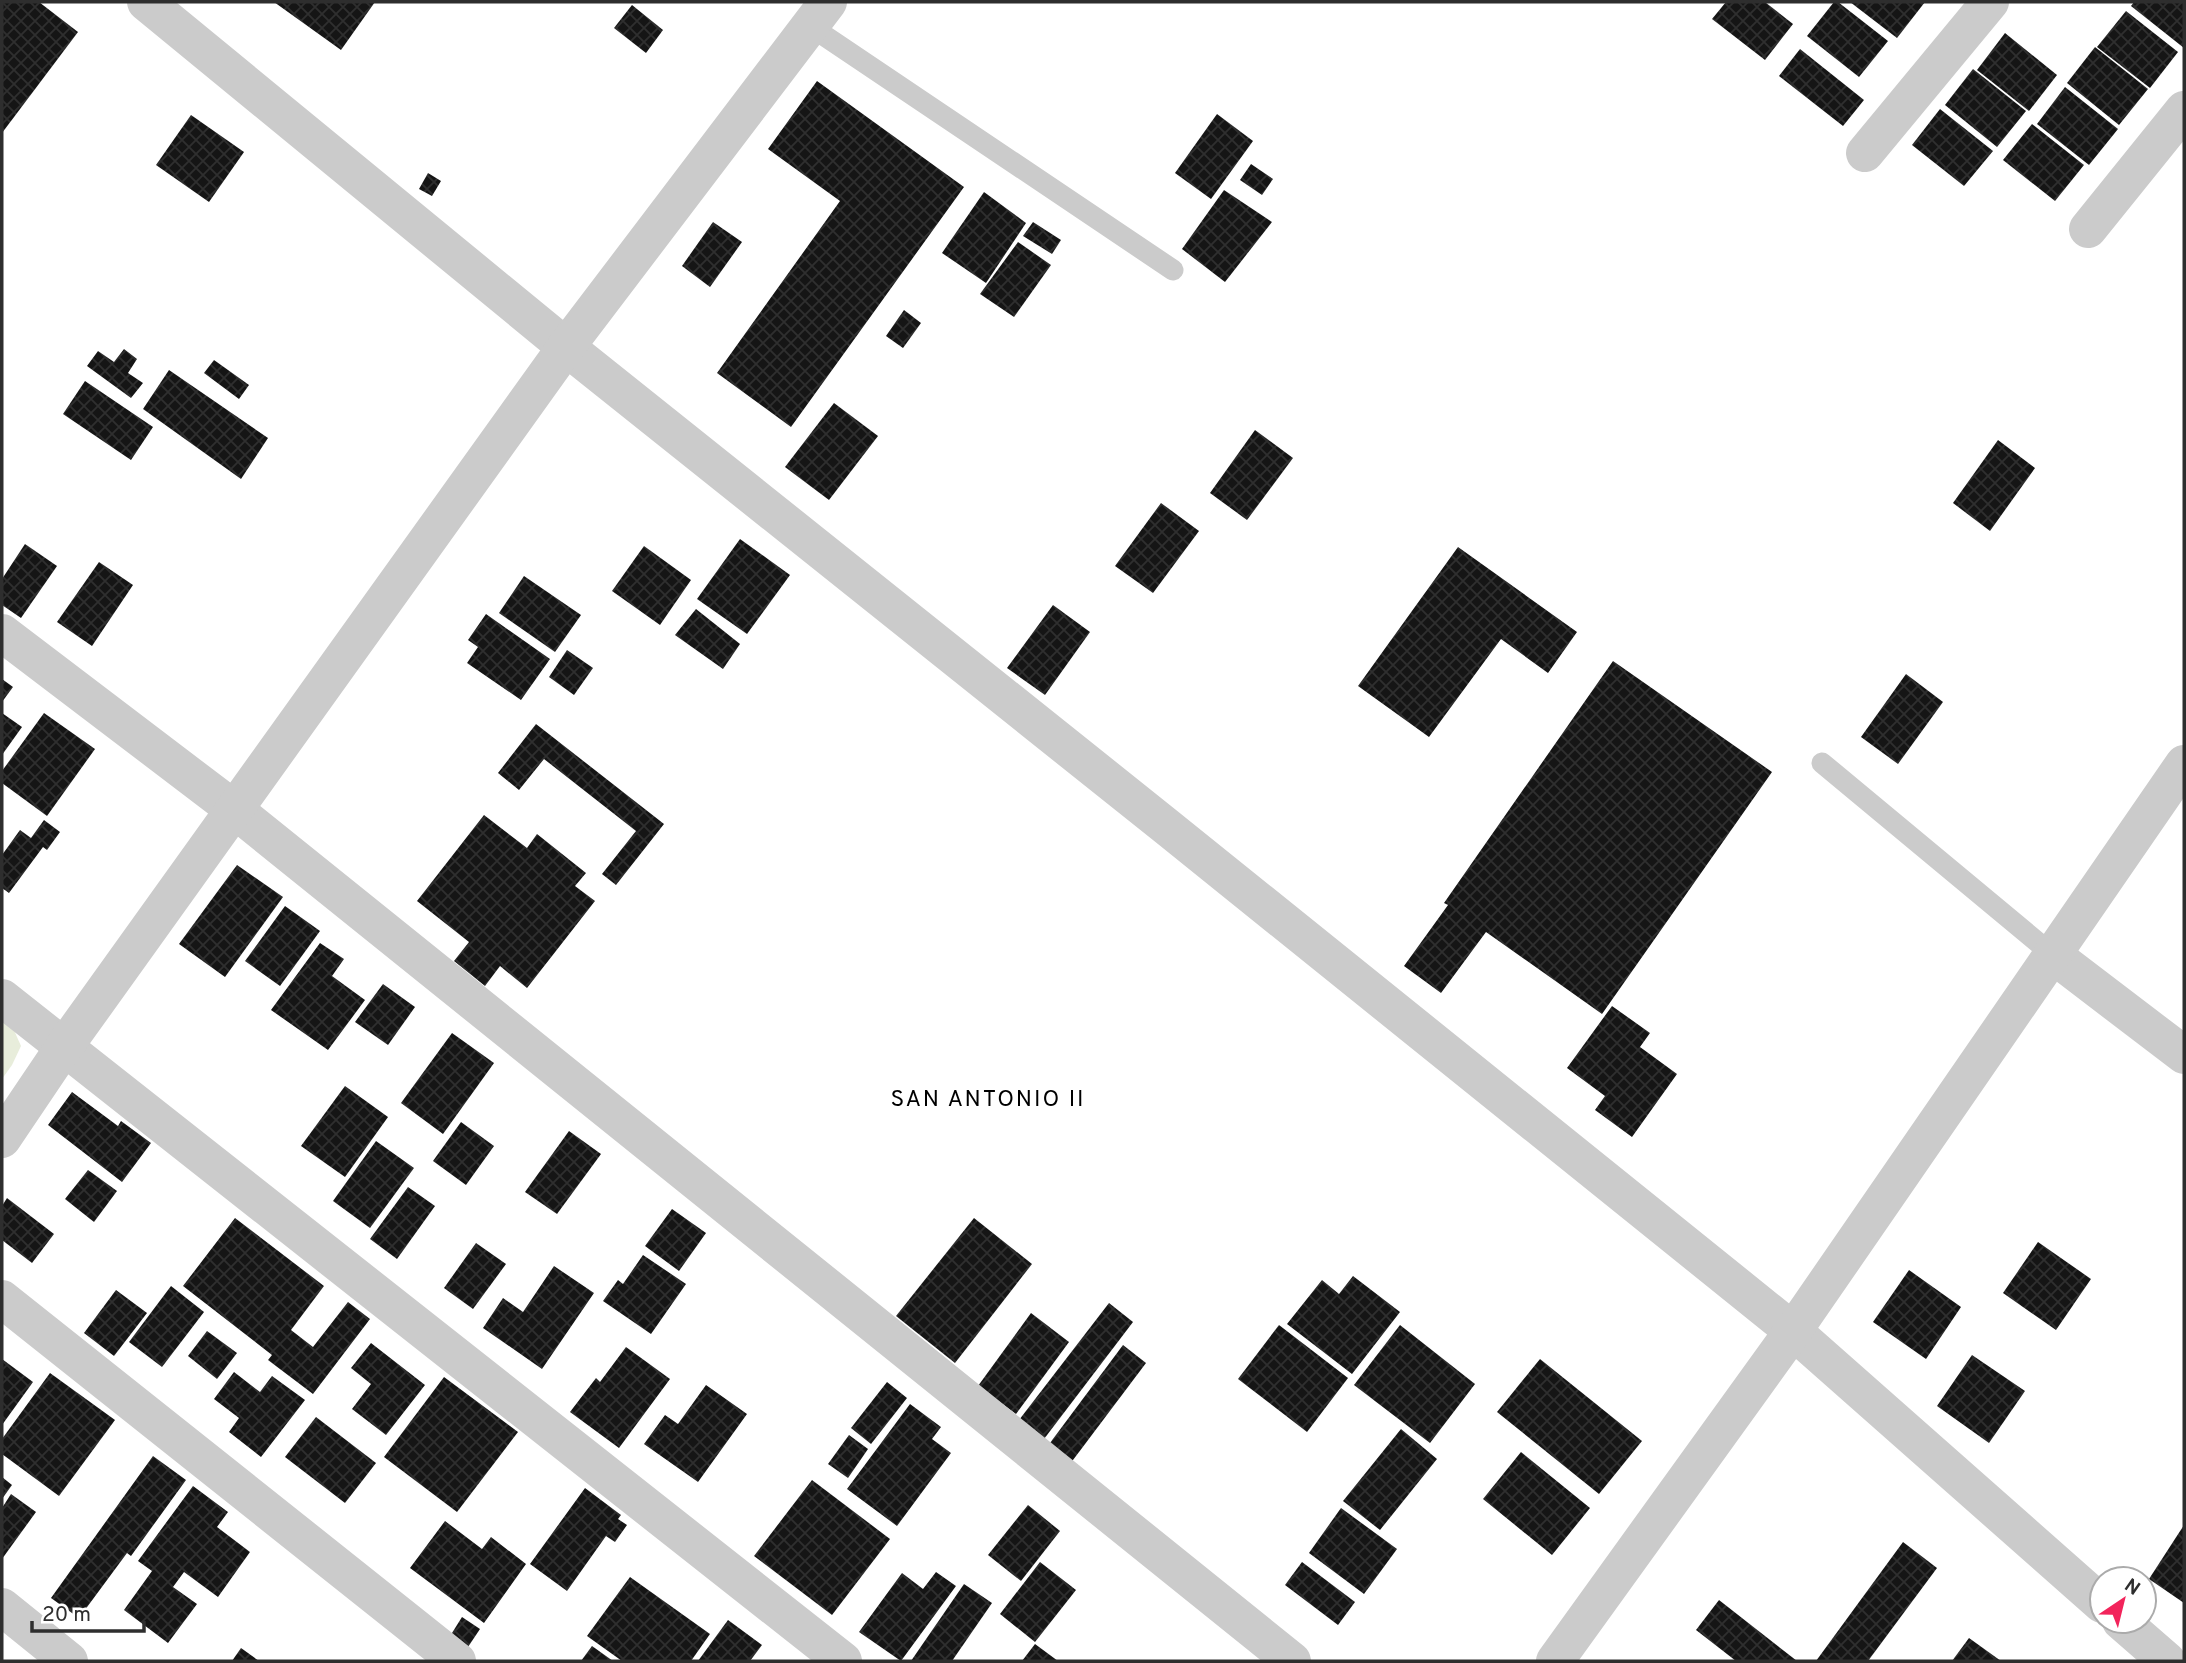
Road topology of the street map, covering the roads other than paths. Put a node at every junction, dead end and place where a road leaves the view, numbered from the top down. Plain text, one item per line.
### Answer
1 (146, 2) edge
2 (1990, 2) edge
3 (819, 14) edge
4 (2184, 110) edge
5 (1865, 153) dead end
6 (2088, 229) dead end
7 (1173, 270) dead end
8 (566, 347) junction
9 (2, 633) edge
10 (1822, 763) dead end
11 (2184, 765) edge
12 (235, 810) junction
13 (2053, 955) junction
14 (2, 998) edge
15 (64, 1047) junction
16 (2184, 1055) edge
17 (2, 1139) edge
18 (2, 1299) edge
19 (1793, 1331) junction
20 (2088, 1592) edge
21 (2, 1607) edge
22 (2137, 1635) edge
23 (69, 1661) edge
24 (457, 1661) edge
25 (843, 1661) edge
26 (1292, 1661) edge
27 (1555, 1661) edge
28 (2167, 1661) edge

1 - 8 street
2 - 5 street
3 - 7 lane
3 - 8 street
4 - 6 street
8 - 12 street
8 - 19 street
9 - 12 street
10 - 13 lane
11 - 13 street
12 - 15 street
12 - 26 street
13 - 16 street
13 - 19 street
14 - 15 street
15 - 17 street
15 - 25 street
18 - 24 street
19 - 20 street
19 - 27 street
21 - 23 street
22 - 28 street

